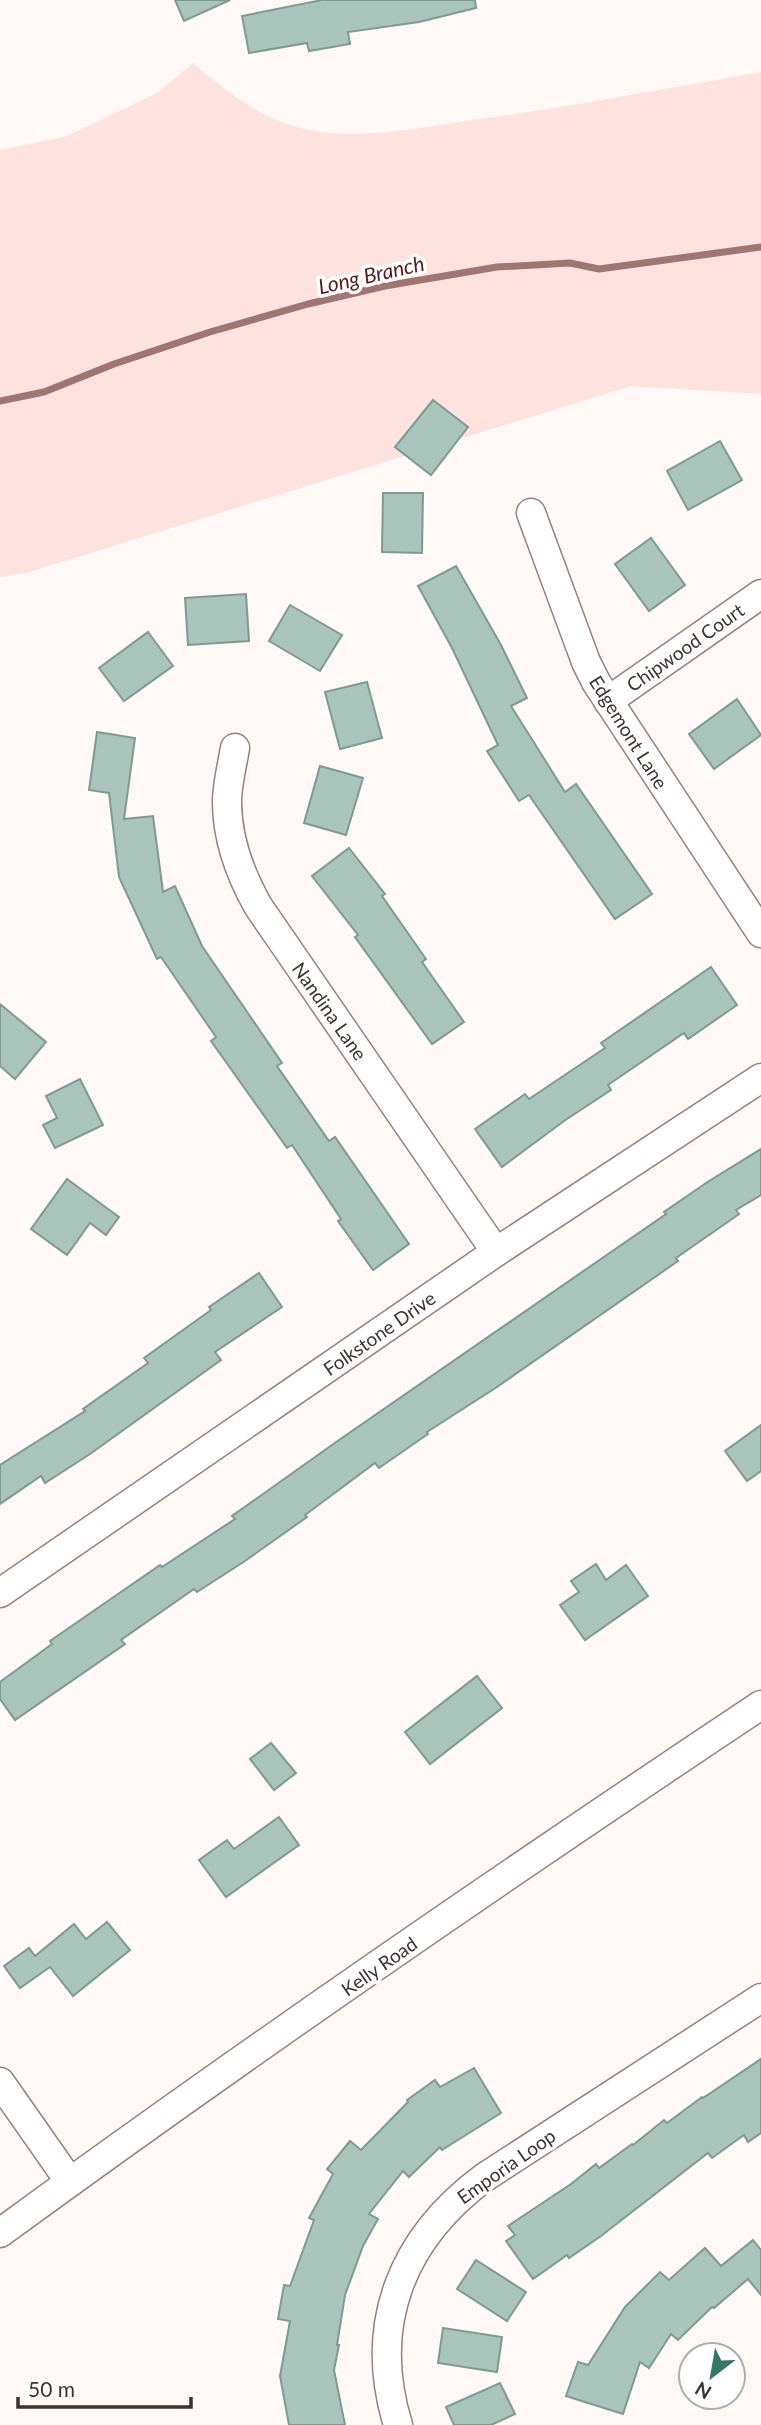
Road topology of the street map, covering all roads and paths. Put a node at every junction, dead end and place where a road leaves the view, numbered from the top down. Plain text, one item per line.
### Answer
1 (531, 513) dead end
2 (761, 594) edge
3 (608, 701) junction
4 (235, 748) dead end
5 (761, 933) edge
6 (761, 1078) edge
7 (496, 1252) junction
8 (0, 1593) edge
9 (761, 1705) edge
10 (761, 1998) edge
11 (0, 2082) edge
12 (70, 2182) junction
13 (0, 2232) edge
14 (398, 2425) edge

1 - 3 street, Edgemont Lane
2 - 3 street, Chipwood Court
3 - 5 street, Edgemont Lane
4 - 7 street, Nandina Lane
6 - 7 street, Folkstone Drive
7 - 8 street, Folkstone Drive
9 - 12 street, Kelly Road
10 - 14 street, Emporia Loop
11 - 12 street
12 - 13 street, Kelly Road

